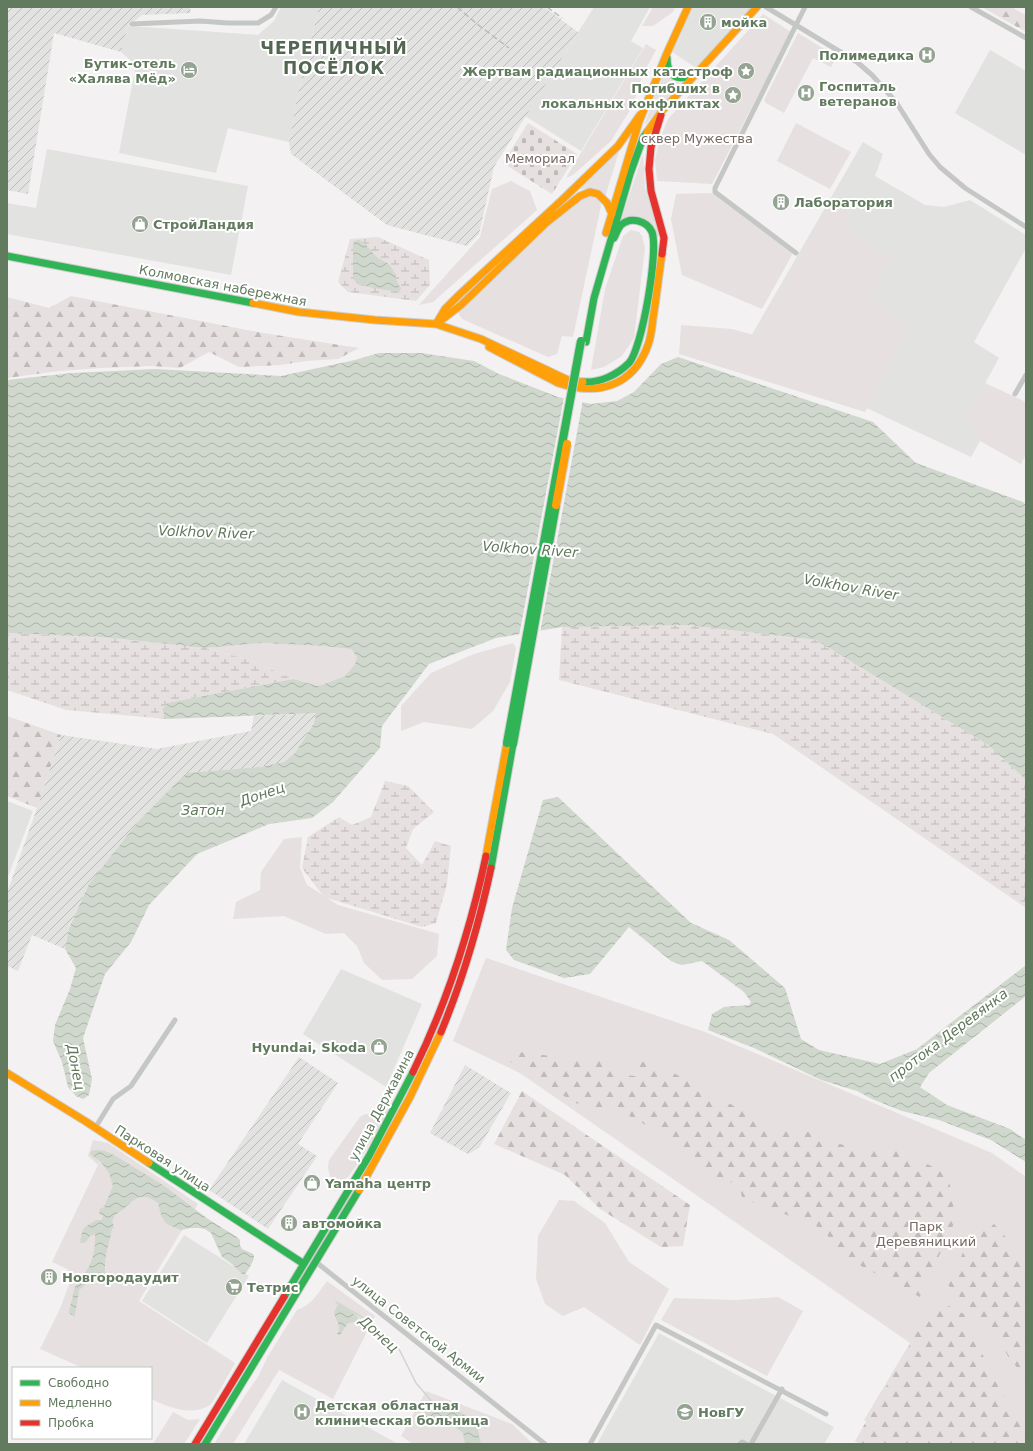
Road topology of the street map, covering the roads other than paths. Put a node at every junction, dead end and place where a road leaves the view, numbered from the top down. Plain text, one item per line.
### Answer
1 (276, 7) edge
2 (688, 7) edge
3 (757, 7) edge
4 (766, 7) edge
5 (805, 7) edge
6 (971, 7) edge
7 (132, 24) dead end
8 (795, 26) junction
9 (1026, 38) edge
10 (667, 53) junction
11 (698, 71) junction
12 (645, 106) junction
13 (662, 111) junction
14 (612, 215) junction
15 (1026, 227) edge
16 (608, 248) junction
17 (796, 253) dead end
18 (7, 256) edge
19 (436, 324) junction
20 (583, 342) junction
21 (1026, 375) edge
22 (1015, 394) dead end
23 (510, 744) junction
24 (174, 1020) dead end
25 (7, 1073) edge
26 (95, 1128) junction
27 (341, 1202) junction
28 (349, 1207) junction
29 (316, 1262) junction
30 (304, 1264) junction
31 (782, 1389) junction
32 (826, 1414) dead end
33 (195, 1444) edge
34 (205, 1444) edge
35 (545, 1444) edge
36 (590, 1444) edge
37 (740, 1444) edge
38 (746, 1444) edge
39 (751, 1444) edge

1 - 7 street
2 - 10 main road
3 - 11 main road
4 - 8 street
5 - 8 street
6 - 9 street
8 - 15 street
8 - 17 street
10 - 11 main road
10 - 12 main road
11 - 13 main road
12 - 14 main road
12 - 19 main road
13 - 16 main road
13 - 19 main road, Колмовская набережная
14 - 19 main road
14 - 20 main road
16 - 19 main road, Колмовская набережная
16 - 20 main road
18 - 19 main road, Колмовская набережная
20 - 23 main road, bridge
21 - 22 street
23 - 27 main road, улица Державина
23 - 28 main road, улица Державина
24 - 26 street
25 - 26 main road, Парковая улица
26 - 30 main road, Парковая улица
27 - 28 main road
27 - 30 main road, улица Державина
28 - 29 main road, улица Державина
29 - 34 main road, улица Державина
29 - 35 street, улица Советской Армии
30 - 33 main road, улица Державина
31 - 32 street
31 - 36 street
31 - 39 street
37 - 38 street

